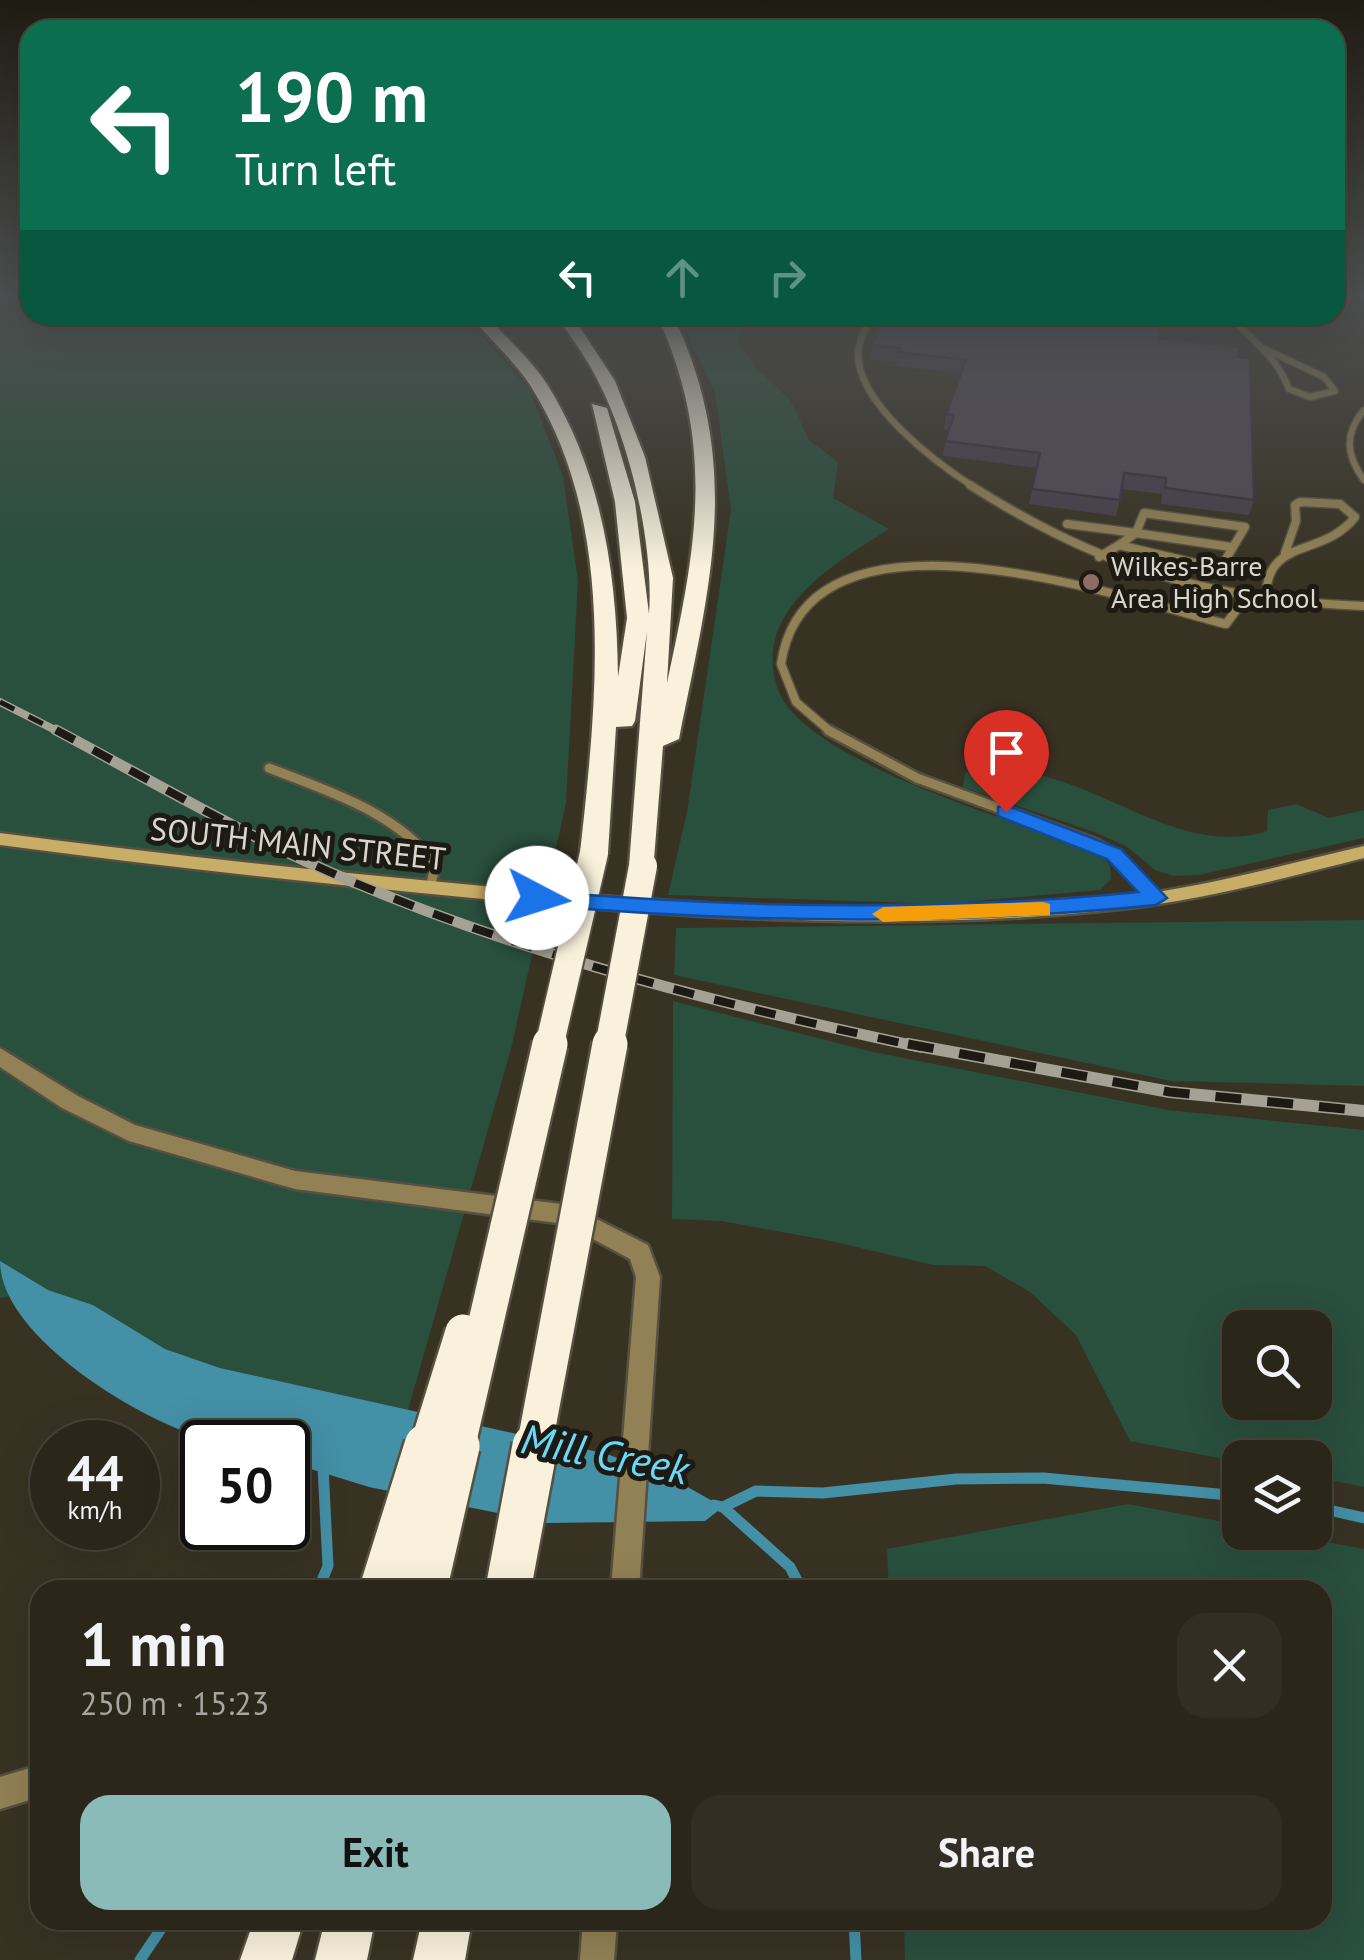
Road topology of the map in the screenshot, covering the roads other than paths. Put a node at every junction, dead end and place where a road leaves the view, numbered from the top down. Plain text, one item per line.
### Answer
1 (538, 385) edge
2 (586, 385) edge
3 (609, 385) edge
4 (693, 385) edge
5 (869, 385) edge
6 (1288, 385) edge
7 (1331, 385) edge
8 (1364, 410) edge
9 (1364, 480) edge
10 (1067, 524) dead end
11 (1136, 532) junction
12 (1119, 545) junction
13 (1231, 547) junction
14 (1284, 553) junction
15 (1100, 557) junction
16 (1246, 597) junction
17 (1266, 600) junction
18 (1364, 606) edge
19 (269, 768) dead end
20 (0, 839) edge
21 (1364, 852) edge
22 (594, 853) junction
23 (644, 861) junction
24 (430, 887) junction
25 (1156, 898) junction
26 (0, 1056) edge
27 (527, 1128) junction
28 (385, 1580) edge
29 (426, 1580) edge
30 (510, 1580) edge
31 (626, 1580) edge
32 (30, 1784) edge
33 (0, 1793) edge
34 (276, 1930) edge
35 (348, 1930) edge
36 (445, 1930) edge
37 (599, 1930) edge
38 (266, 1960) edge
39 (341, 1960) edge
40 (439, 1960) edge
41 (597, 1960) edge

1 - 22 highway
2 - 22 highway
3 - 23 highway
4 - 23 highway
5 - 15 lane
6 - 7 lane
8 - 9 lane
10 - 11 lane
11 - 12 lane
11 - 13 lane
11 - 13 lane
12 - 13 lane
12 - 15 lane
14 - 14 lane
14 - 17 lane
15 - 16 lane
16 - 17 lane
16 - 25 lane
17 - 18 lane
19 - 24 lane
20 - 24 main road, SOUTH MAIN STREET
21 - 25 main road, SOUTH MAIN STREET
22 - 27 highway, bridge
23 - 30 highway, bridge
24 - 25 main road, SOUTH MAIN STREET
26 - 31 street
27 - 28 highway, bridge
27 - 29 highway, bridge
32 - 33 street
34 - 38 highway
35 - 39 highway
36 - 40 highway
37 - 41 street

